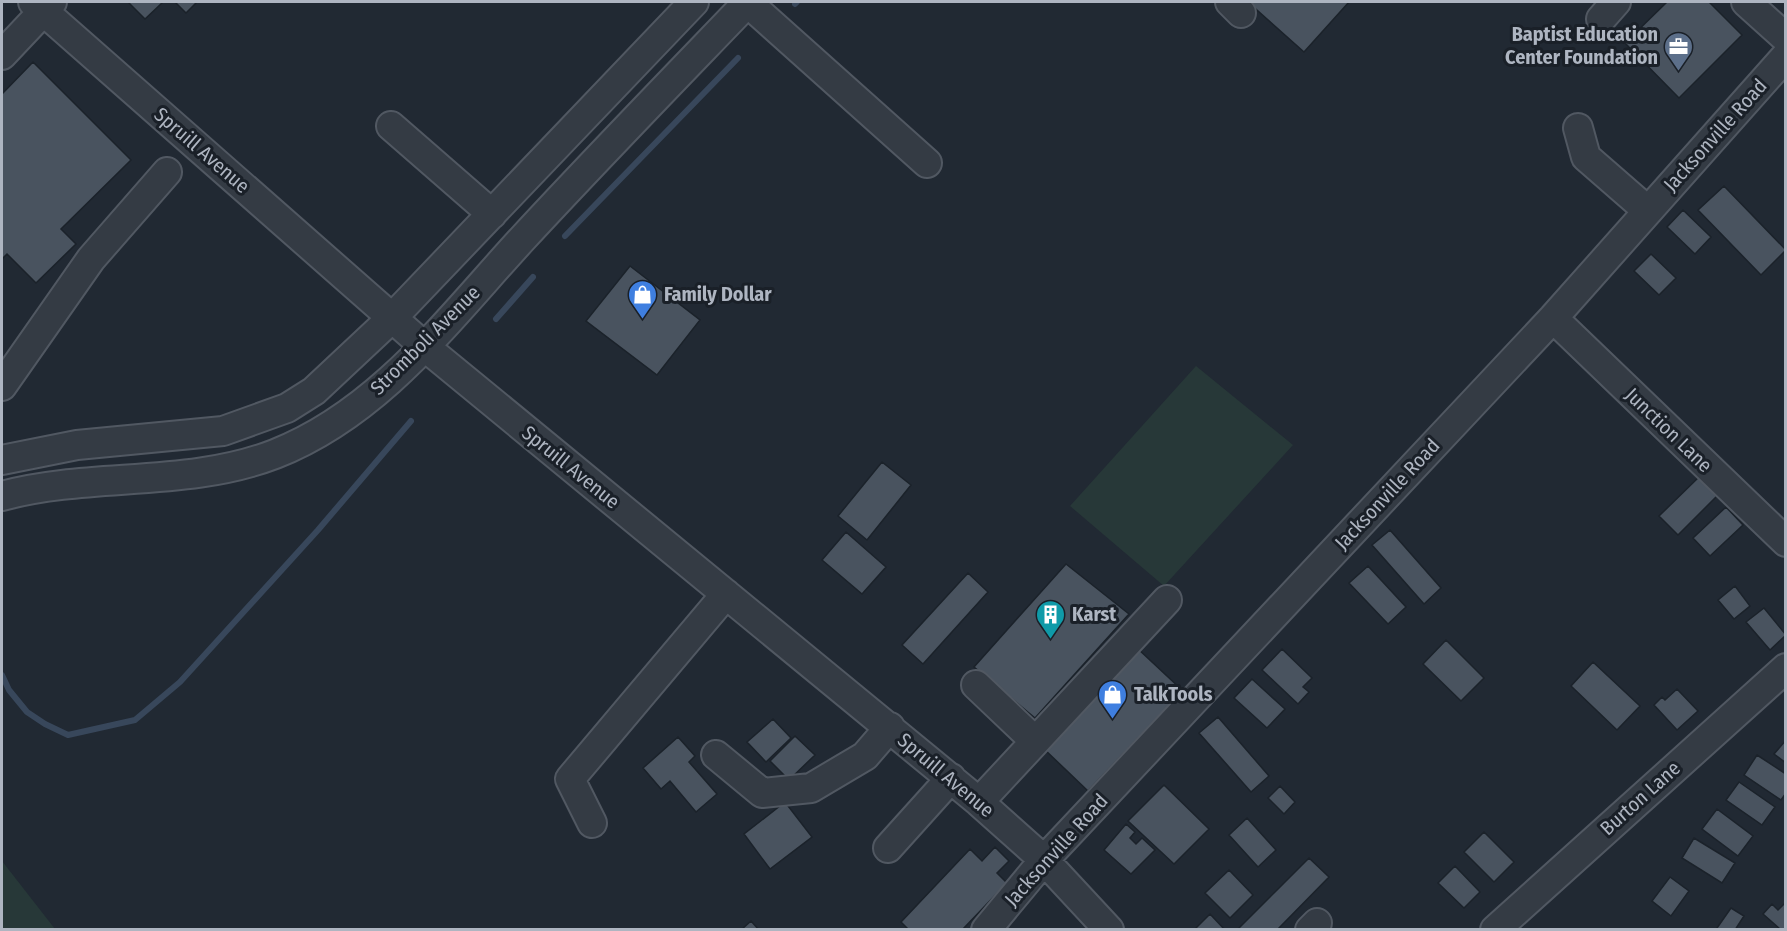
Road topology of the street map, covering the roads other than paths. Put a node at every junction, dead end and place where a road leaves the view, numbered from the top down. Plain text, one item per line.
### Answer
1 (694, 2) edge
2 (747, 2) edge
3 (1746, 2) edge
4 (43, 4) edge
5 (1785, 38) edge
6 (2, 55) edge
7 (1785, 56) edge
8 (391, 126) dead end
9 (1578, 128) dead end
10 (927, 163) dead end
11 (167, 172) dead end
12 (1648, 211) junction
13 (492, 214) junction
14 (393, 317) junction
15 (1553, 318) junction
16 (424, 346) junction
17 (2, 386) edge
18 (2, 459) edge
19 (2, 496) edge
20 (1785, 542) edge
21 (726, 594) junction
22 (1167, 600) dead end
23 (1785, 668) edge
24 (976, 685) dead end
25 (890, 727) junction
26 (1035, 741) junction
27 (716, 755) dead end
28 (951, 778) junction
29 (979, 802) junction
30 (592, 823) dead end
31 (888, 848) dead end
32 (1044, 860) junction
33 (986, 930) edge
34 (1109, 930) edge
35 (1495, 930) edge

1 - 13 street, Stromboli Avenue
2 - 10 street
2 - 16 street, Stromboli Avenue
3 - 5 street
4 - 6 street
4 - 14 street, Spruill Avenue
7 - 12 street, Jacksonville Road
8 - 13 street
9 - 12 street
11 - 17 street
12 - 15 street, Jacksonville Road
13 - 14 street, Stromboli Avenue
14 - 16 street, Spruill Avenue
14 - 18 street, Stromboli Avenue
15 - 20 street, Junction Lane
15 - 32 street, Jacksonville Road
16 - 19 street, Stromboli Avenue
16 - 21 street, Spruill Avenue
21 - 25 street, Spruill Avenue
21 - 30 street
22 - 26 street
23 - 35 street, Burton Lane
24 - 26 street
25 - 27 street
25 - 28 street, Spruill Avenue
26 - 29 street
28 - 29 street, Spruill Avenue
28 - 31 street
29 - 32 street, Spruill Avenue
32 - 33 street, Jacksonville Road
32 - 34 street, Spruill Avenue

